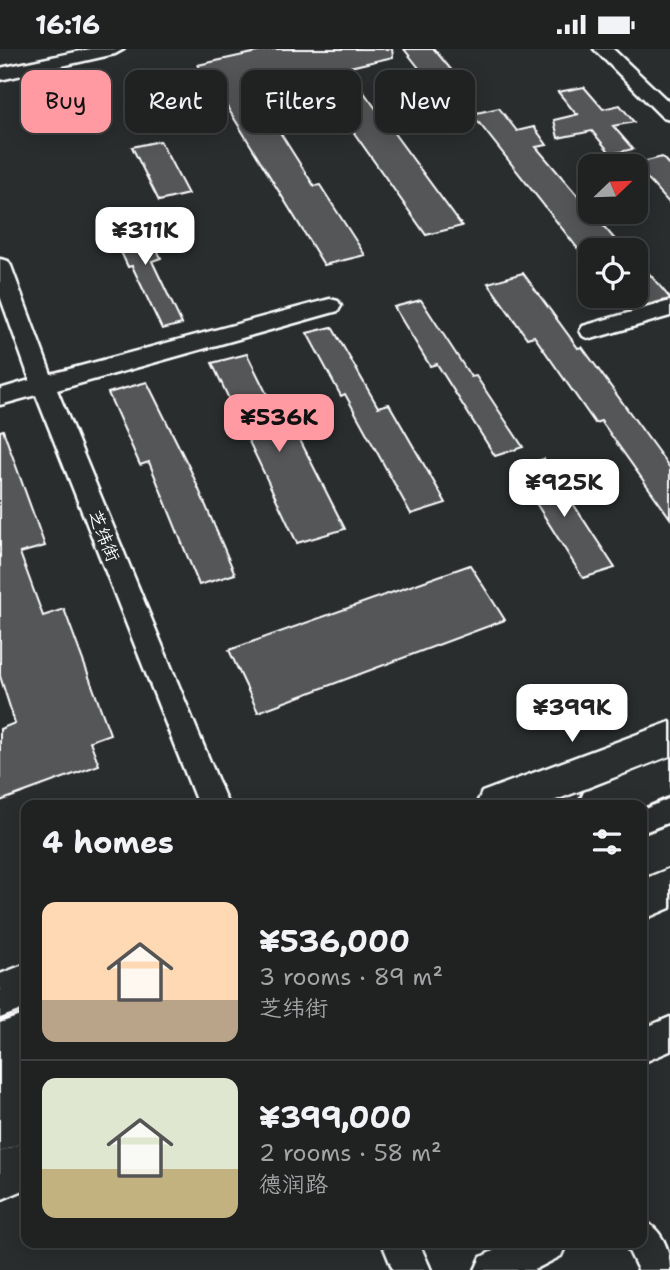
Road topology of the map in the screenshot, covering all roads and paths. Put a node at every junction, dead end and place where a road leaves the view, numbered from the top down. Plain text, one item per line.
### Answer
1 (115, 49) edge
2 (603, 49) edge
3 (0, 74) edge
4 (670, 114) edge
5 (0, 266) edge
6 (330, 306) dead end
7 (670, 308) edge
8 (591, 331) dead end
9 (44, 386) junction
10 (0, 397) edge
11 (670, 739) edge
12 (670, 776) edge
13 (210, 800) edge
14 (509, 800) edge
15 (610, 800) edge
16 (670, 803) edge
17 (647, 812) edge
18 (670, 845) edge
19 (647, 855) edge
20 (670, 888) edge
21 (647, 898) edge
22 (21, 988) edge
23 (0, 996) edge
24 (670, 1034) edge
25 (21, 1039) edge
26 (647, 1044) edge
27 (0, 1047) edge
28 (21, 1075) edge
29 (0, 1084) edge
30 (21, 1119) edge
31 (0, 1128) edge
32 (21, 1166) edge
33 (0, 1176) edge
34 (403, 1248) edge
35 (538, 1248) edge
36 (647, 1248) edge
37 (412, 1270) edge
38 (494, 1270) edge
39 (658, 1270) edge

1 - 3 street
2 - 4 street
5 - 9 street, 芝纬街
6 - 9 street
7 - 8 street
9 - 10 street
9 - 13 street, 芝纬街
11 - 14 main road
12 - 15 highway
16 - 17 highway
18 - 19 highway
20 - 21 main road
22 - 23 main road
24 - 26 street
25 - 27 highway
28 - 29 highway
30 - 31 highway
32 - 33 main road
34 - 37 street
35 - 38 street
36 - 39 street

